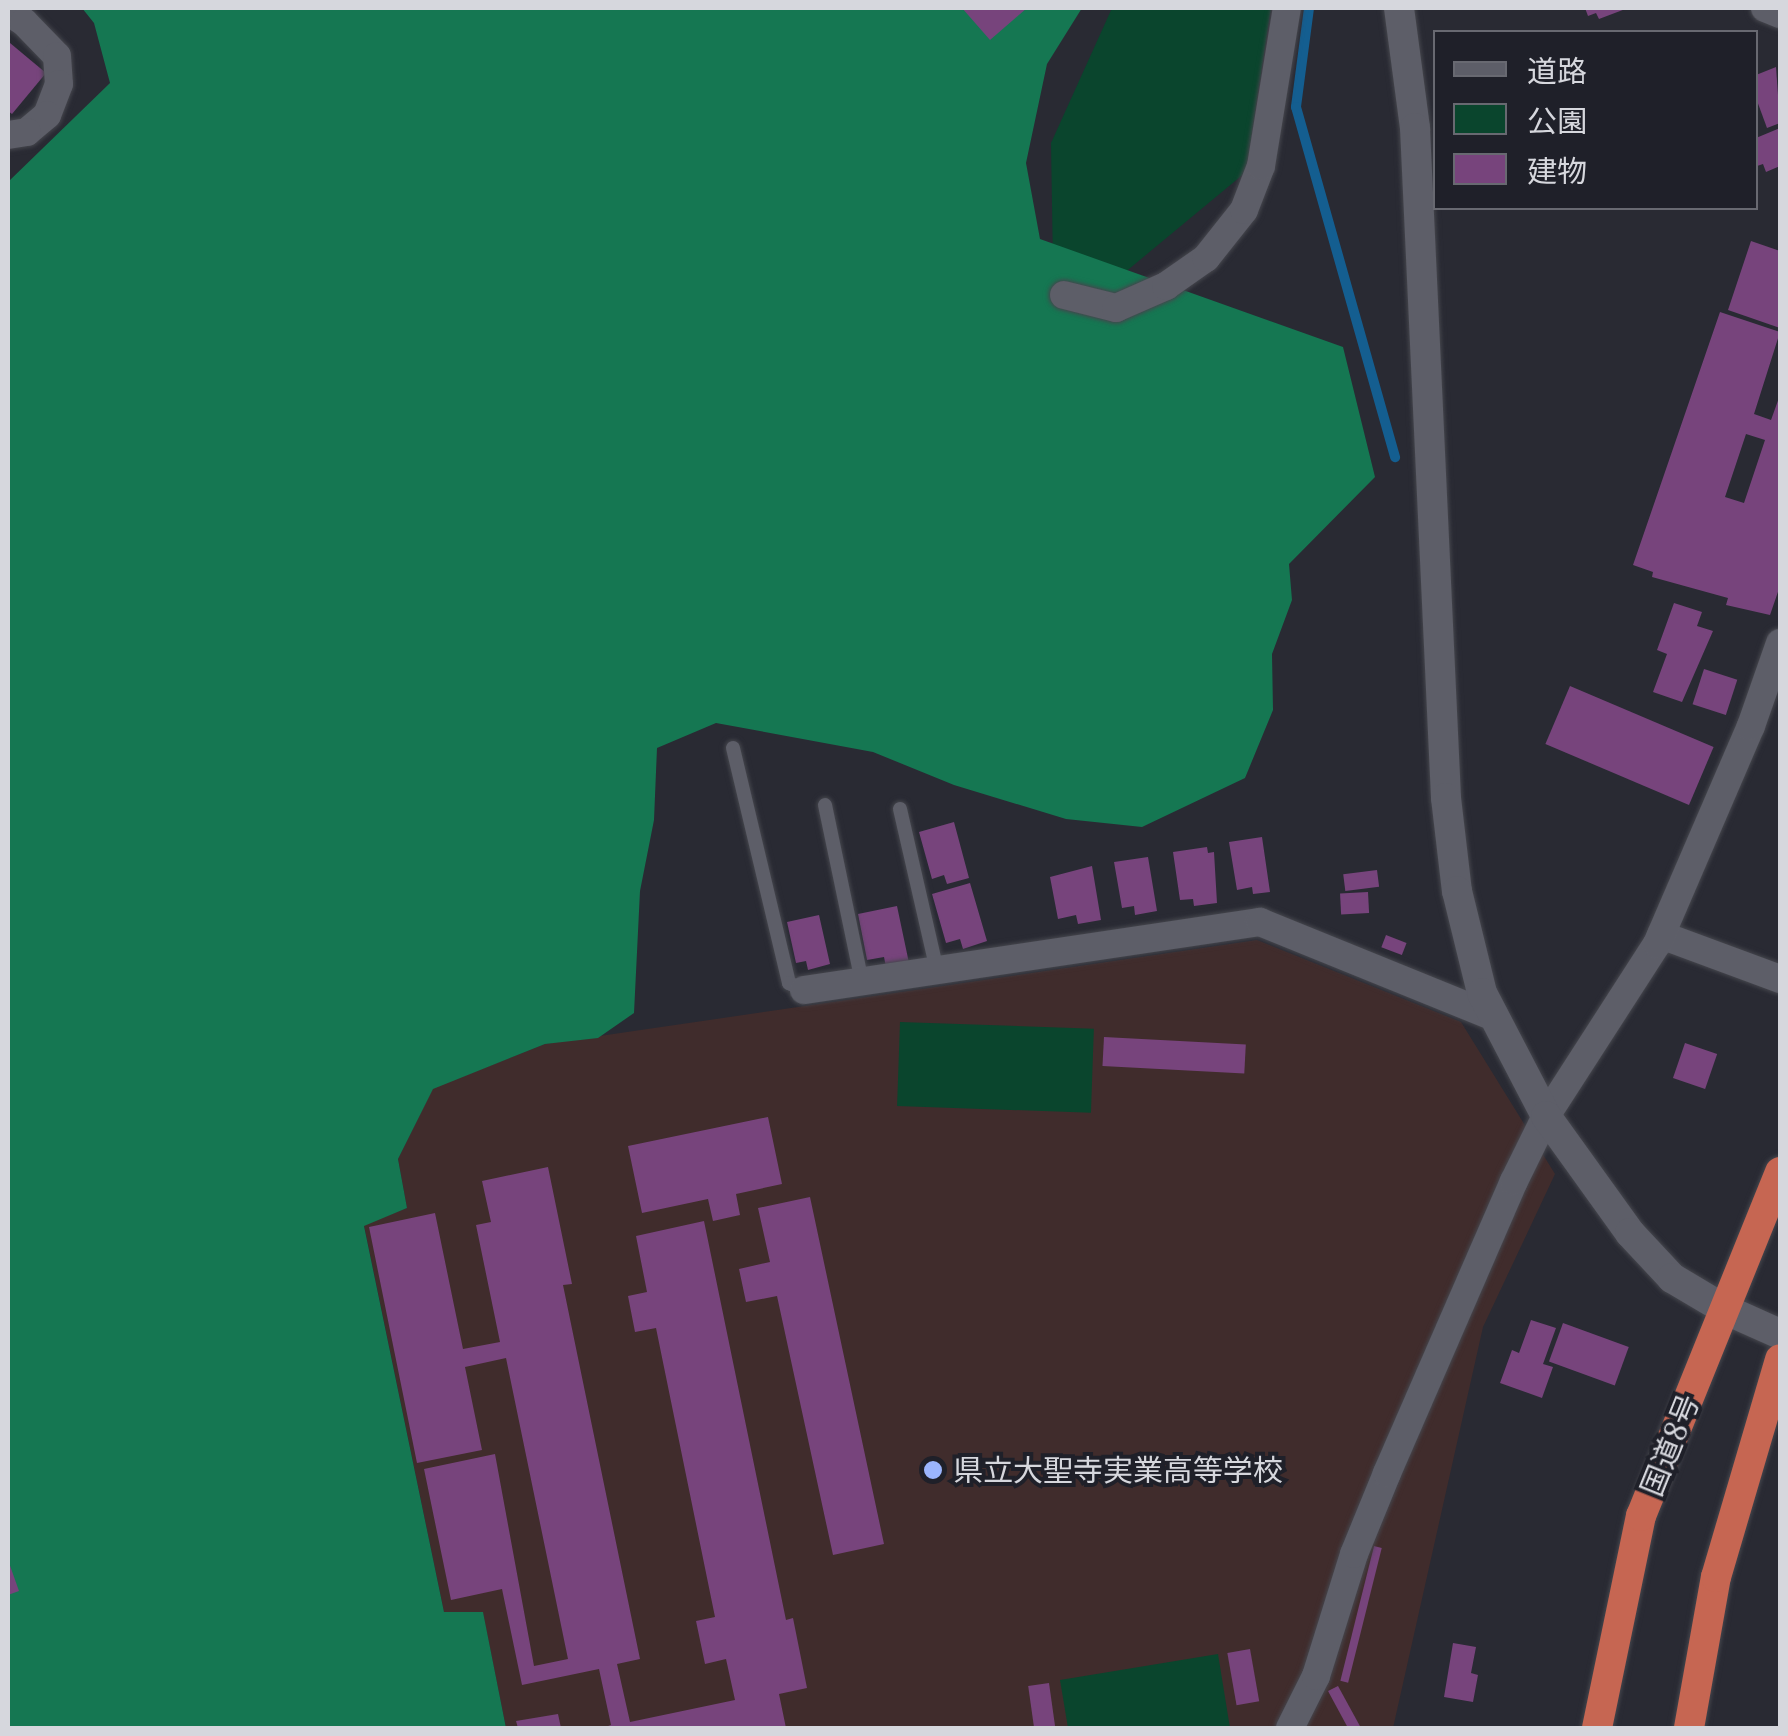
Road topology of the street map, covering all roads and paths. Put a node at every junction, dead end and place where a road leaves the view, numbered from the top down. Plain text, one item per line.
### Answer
1 (1287, 8) edge
2 (1399, 8) edge
3 (1764, 8) edge
4 (8, 12) edge
5 (1780, 14) edge
6 (8, 135) edge
7 (1064, 295) dead end
8 (1780, 642) edge
9 (733, 748) dead end
10 (825, 805) dead end
11 (900, 809) dead end
12 (1662, 935) junction
13 (937, 970) junction
14 (1780, 979) edge
15 (862, 982) junction
16 (804, 990) joint
17 (1492, 1016) junction
18 (1546, 1116) junction
19 (1780, 1172) edge
20 (1724, 1310) junction
21 (1780, 1334) edge
22 (1780, 1359) edge
23 (1290, 1728) edge
24 (1597, 1728) edge
25 (1689, 1728) edge

1 - 7 street
2 - 17 street
3 - 5 street
4 - 6 street
8 - 12 street
9 - 16 lane
10 - 15 lane
11 - 13 lane
12 - 14 street
12 - 18 street
13 - 15 street
13 - 17 street
15 - 16 street
17 - 18 street
18 - 20 street
18 - 23 street
19 - 20 highway, 国道8号
20 - 21 street
20 - 24 highway, 国道8号
22 - 25 highway

